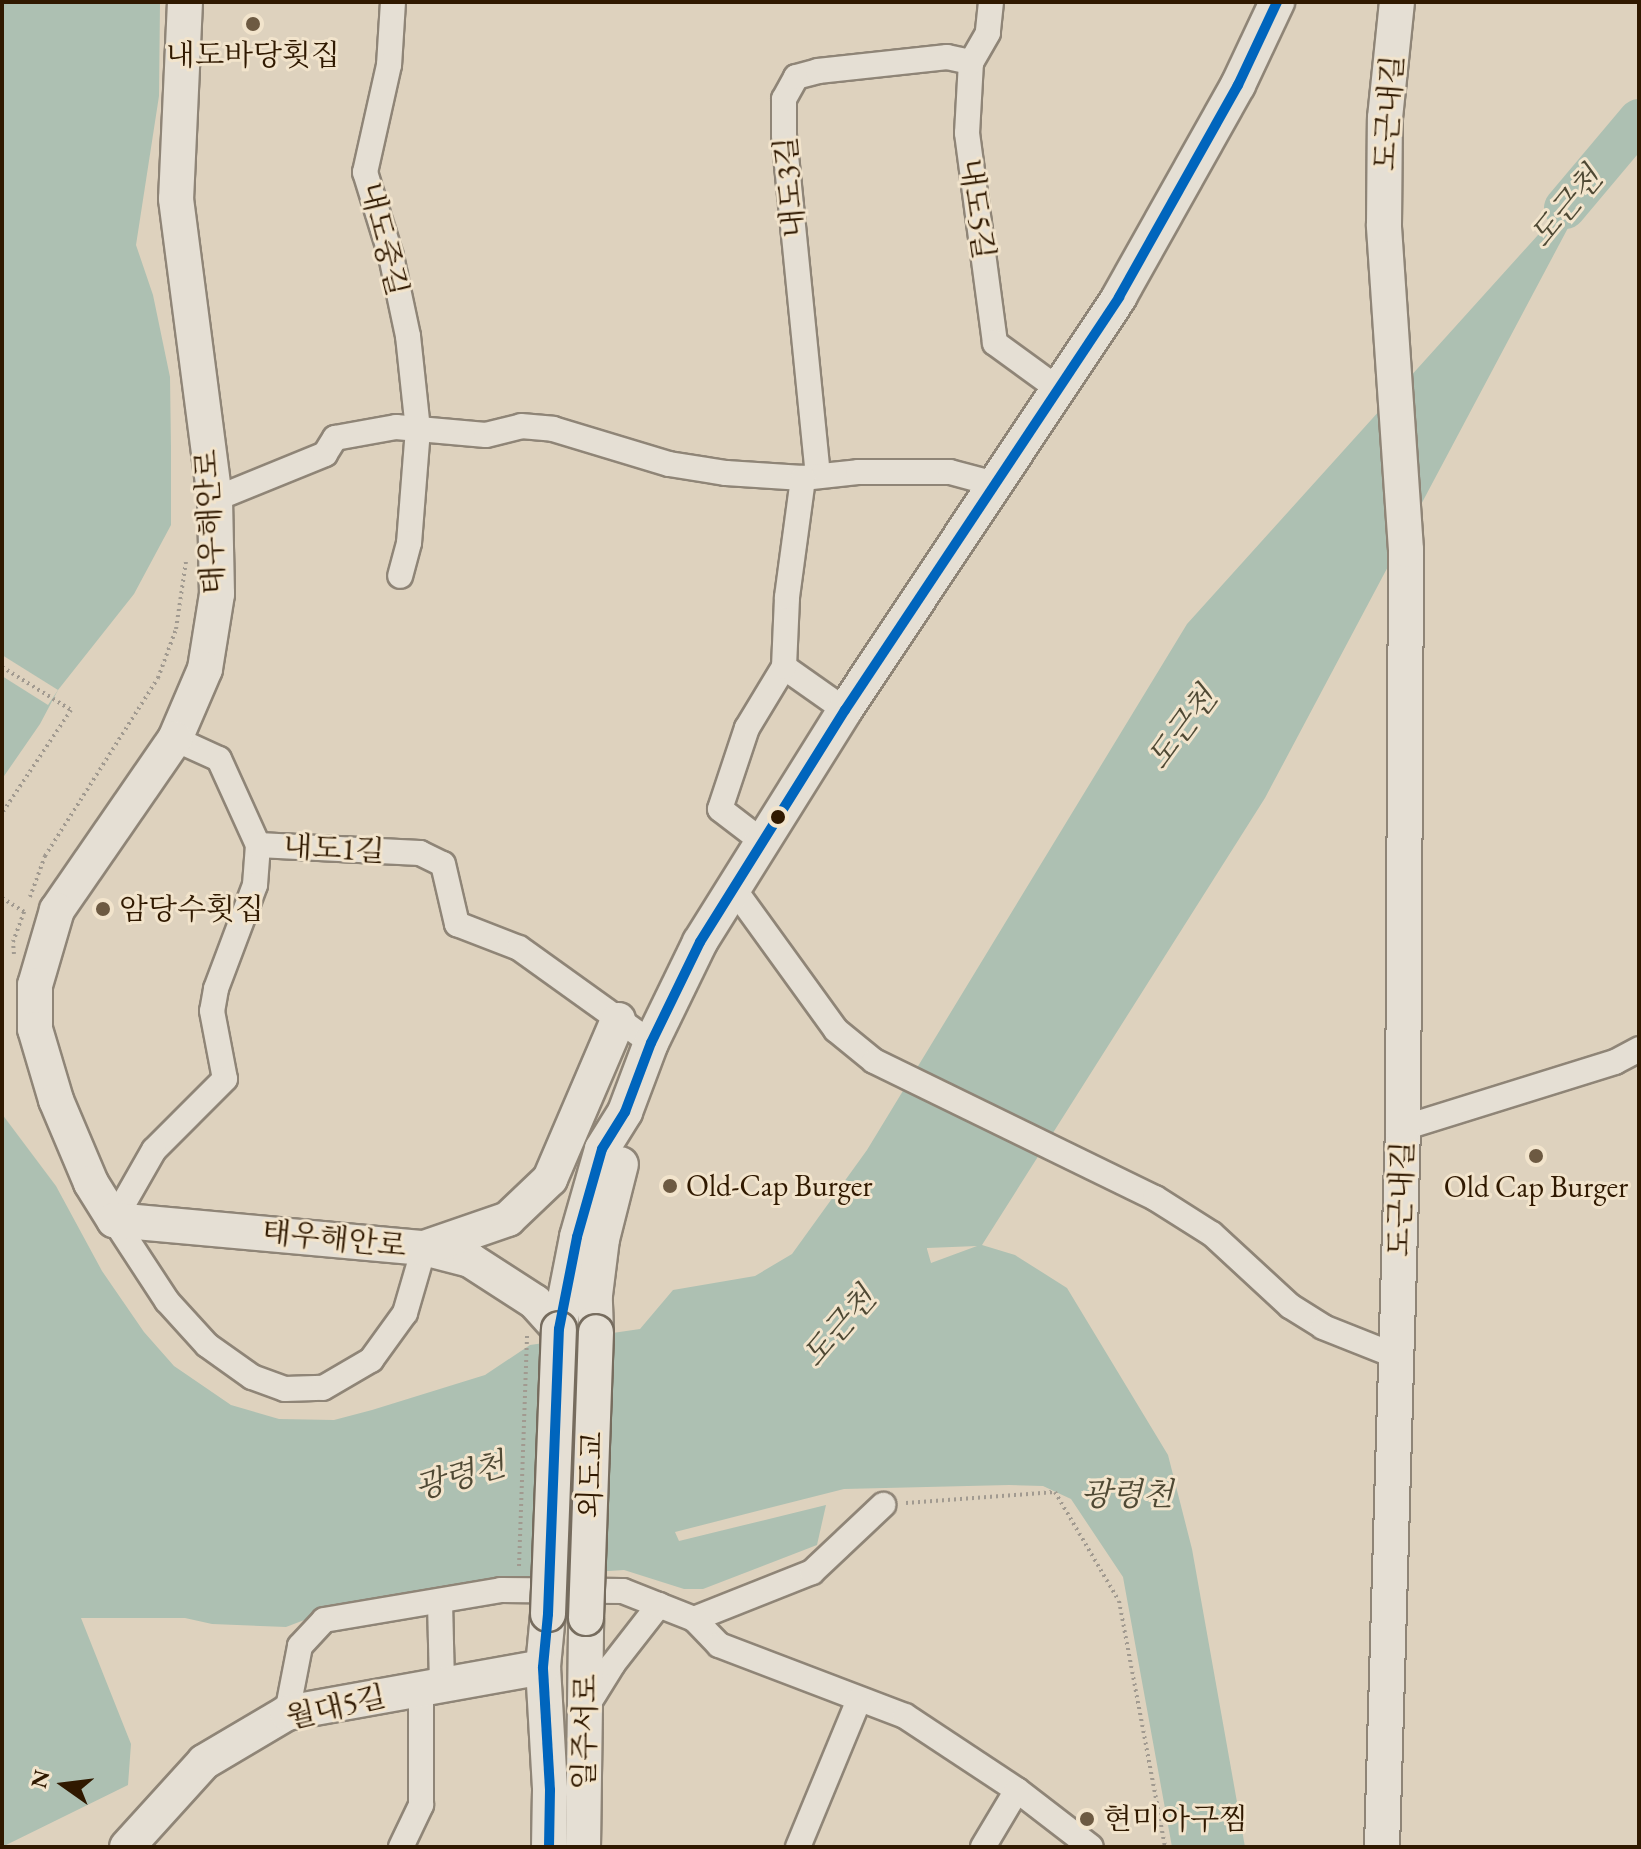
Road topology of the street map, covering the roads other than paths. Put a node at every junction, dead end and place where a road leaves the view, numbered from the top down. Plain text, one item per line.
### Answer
1 (185, 2) edge
2 (393, 2) edge
3 (991, 2) edge
4 (1277, 2) edge
5 (1397, 2) edge
6 (971, 62) junction
7 (1058, 389) junction
8 (418, 429) junction
9 (810, 477) junction
10 (995, 484) junction
11 (215, 499) junction
12 (400, 576) dead end
13 (784, 667) junction
14 (845, 710) junction
15 (175, 739) junction
16 (763, 842) junction
17 (258, 845) junction
18 (734, 889) junction
19 (618, 1020) junction
20 (651, 1043) junction
21 (1639, 1049) edge
22 (625, 1112) junction
23 (1403, 1128) junction
24 (114, 1220) junction
25 (424, 1248) junction
26 (543, 1332) junction
27 (1396, 1356) junction
28 (883, 1505) road end
29 (440, 1602) junction
30 (659, 1605) junction
31 (548, 1614) joint
32 (586, 1618) joint
33 (694, 1619) junction
34 (543, 1667) junction
35 (431, 1686) junction
36 (859, 1700) junction
37 (587, 1706) junction
38 (287, 1713) junction
39 (1017, 1790) junction
40 (127, 1847) edge
41 (401, 1847) edge
42 (549, 1847) edge
43 (583, 1847) edge
44 (798, 1847) edge
45 (983, 1847) edge
46 (1091, 1847) edge
47 (1382, 1847) edge

1 - 11 street, 태우해안로
2 - 8 street, 내도중길
3 - 6 street, 내도5길
4 - 7 street
5 - 23 street, 도근내길
6 - 7 street, 내도5길
6 - 9 street, 내도3길
7 - 10 street
8 - 9 street
8 - 11 street
8 - 12 street
9 - 10 street
9 - 13 street, 내도3길
10 - 14 street
11 - 15 street, 태우해안로
13 - 14 street
13 - 16 street, 내도3길
14 - 16 street
15 - 17 street
15 - 24 street, 태우해안로
16 - 18 street
17 - 19 street, 내도1길
17 - 24 street, 내도1길
18 - 20 street
18 - 27 street
19 - 20 street, 내도1길
19 - 25 street
20 - 22 street
21 - 23 street
22 - 26 street
22 - 32 street, 외도교, bridge
23 - 27 street, 도근내길
24 - 25 street, 태우해안로
24 - 25 street, 태우해안로
25 - 26 street
26 - 31 street, 외도교, bridge
27 - 47 street, 도근내길
28 - 33 street
29 - 30 street
29 - 35 street
29 - 38 street
30 - 33 street
30 - 37 street
31 - 34 street, 일주서로
32 - 37 street, 일주서로
33 - 36 street
34 - 35 street, 월대5길
34 - 42 street, 일주서로
35 - 38 street, 월대5길
35 - 41 street
36 - 39 street
36 - 44 street
37 - 43 street, 일주서로
38 - 40 street, 월대5길
39 - 45 street
39 - 46 street

